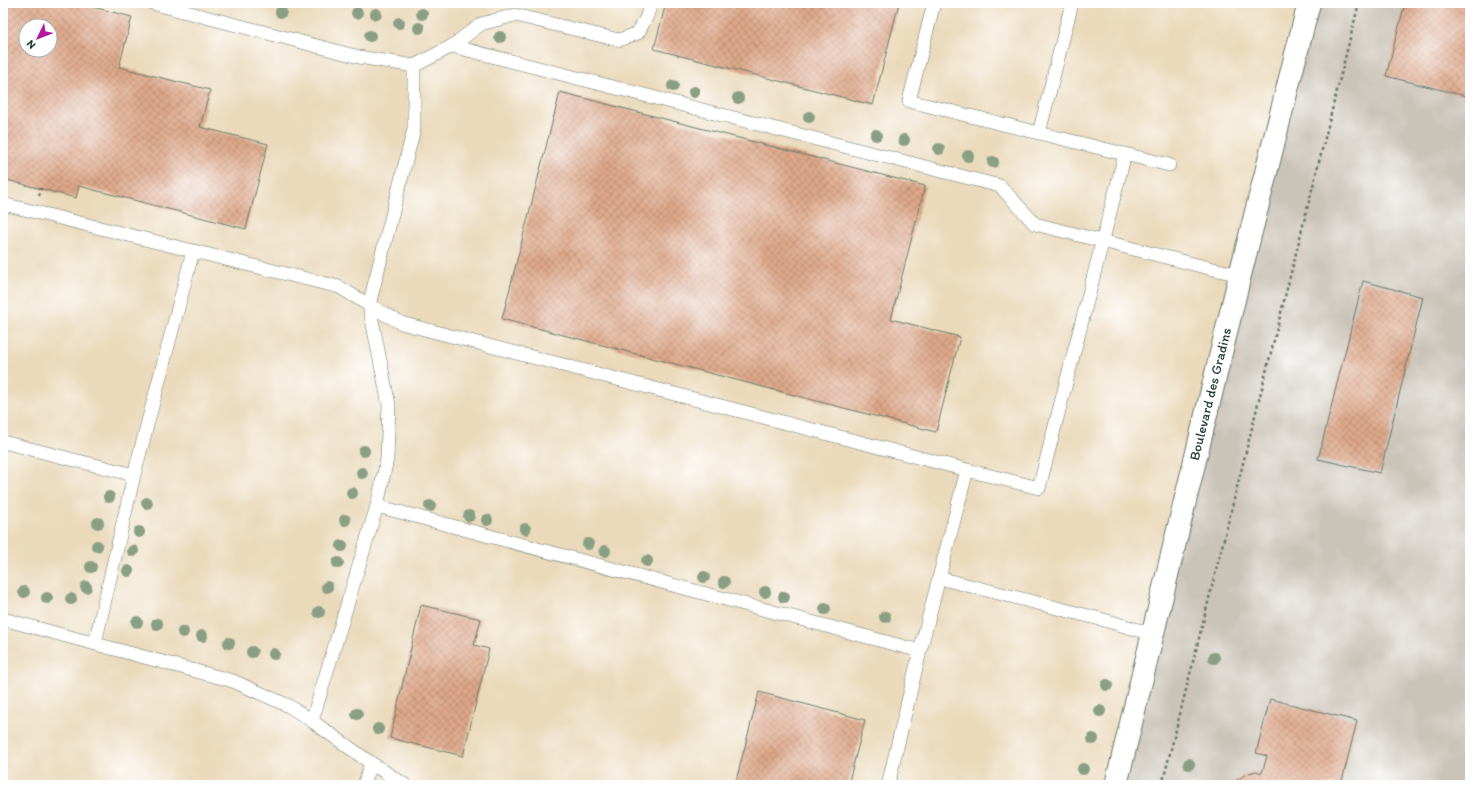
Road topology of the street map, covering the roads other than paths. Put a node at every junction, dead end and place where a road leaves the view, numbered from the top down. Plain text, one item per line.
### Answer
1 (152, 3) edge
2 (651, 3) edge
3 (934, 3) edge
4 (1072, 3) edge
5 (1308, 3) edge
6 (452, 46) junction
7 (414, 66) junction
8 (1039, 133) junction
9 (1125, 154) junction
10 (1169, 165) dead end
11 (3, 204) edge
12 (1103, 241) junction
13 (193, 251) junction
14 (1240, 275) junction
15 (369, 305) junction
16 (3, 442) edge
17 (967, 470) junction
18 (134, 475) junction
19 (377, 506) junction
20 (938, 578) junction
21 (3, 619) edge
22 (1152, 634) junction
23 (95, 643) junction
24 (920, 651) junction
25 (312, 721) junction
26 (371, 763) junction
27 (364, 785) edge
28 (405, 785) edge
29 (888, 785) edge
30 (1116, 785) edge

1 - 7 lane
2 - 6 lane
3 - 8 lane
4 - 8 lane
5 - 14 street, Boulevard des Gradins
6 - 7 lane
6 - 12 lane
7 - 15 lane
8 - 9 lane
9 - 10 lane
9 - 12 lane
11 - 13 lane
12 - 14 lane
12 - 17 lane
13 - 15 lane
13 - 18 lane
14 - 22 street, Boulevard des Gradins
15 - 17 lane
15 - 19 lane
16 - 18 lane
17 - 20 lane
18 - 23 lane
19 - 24 lane
19 - 25 lane
20 - 22 lane
20 - 24 lane
21 - 23 lane
22 - 30 street, Boulevard des Gradins
23 - 25 lane
24 - 29 lane
25 - 26 lane
26 - 27 lane
26 - 28 lane

